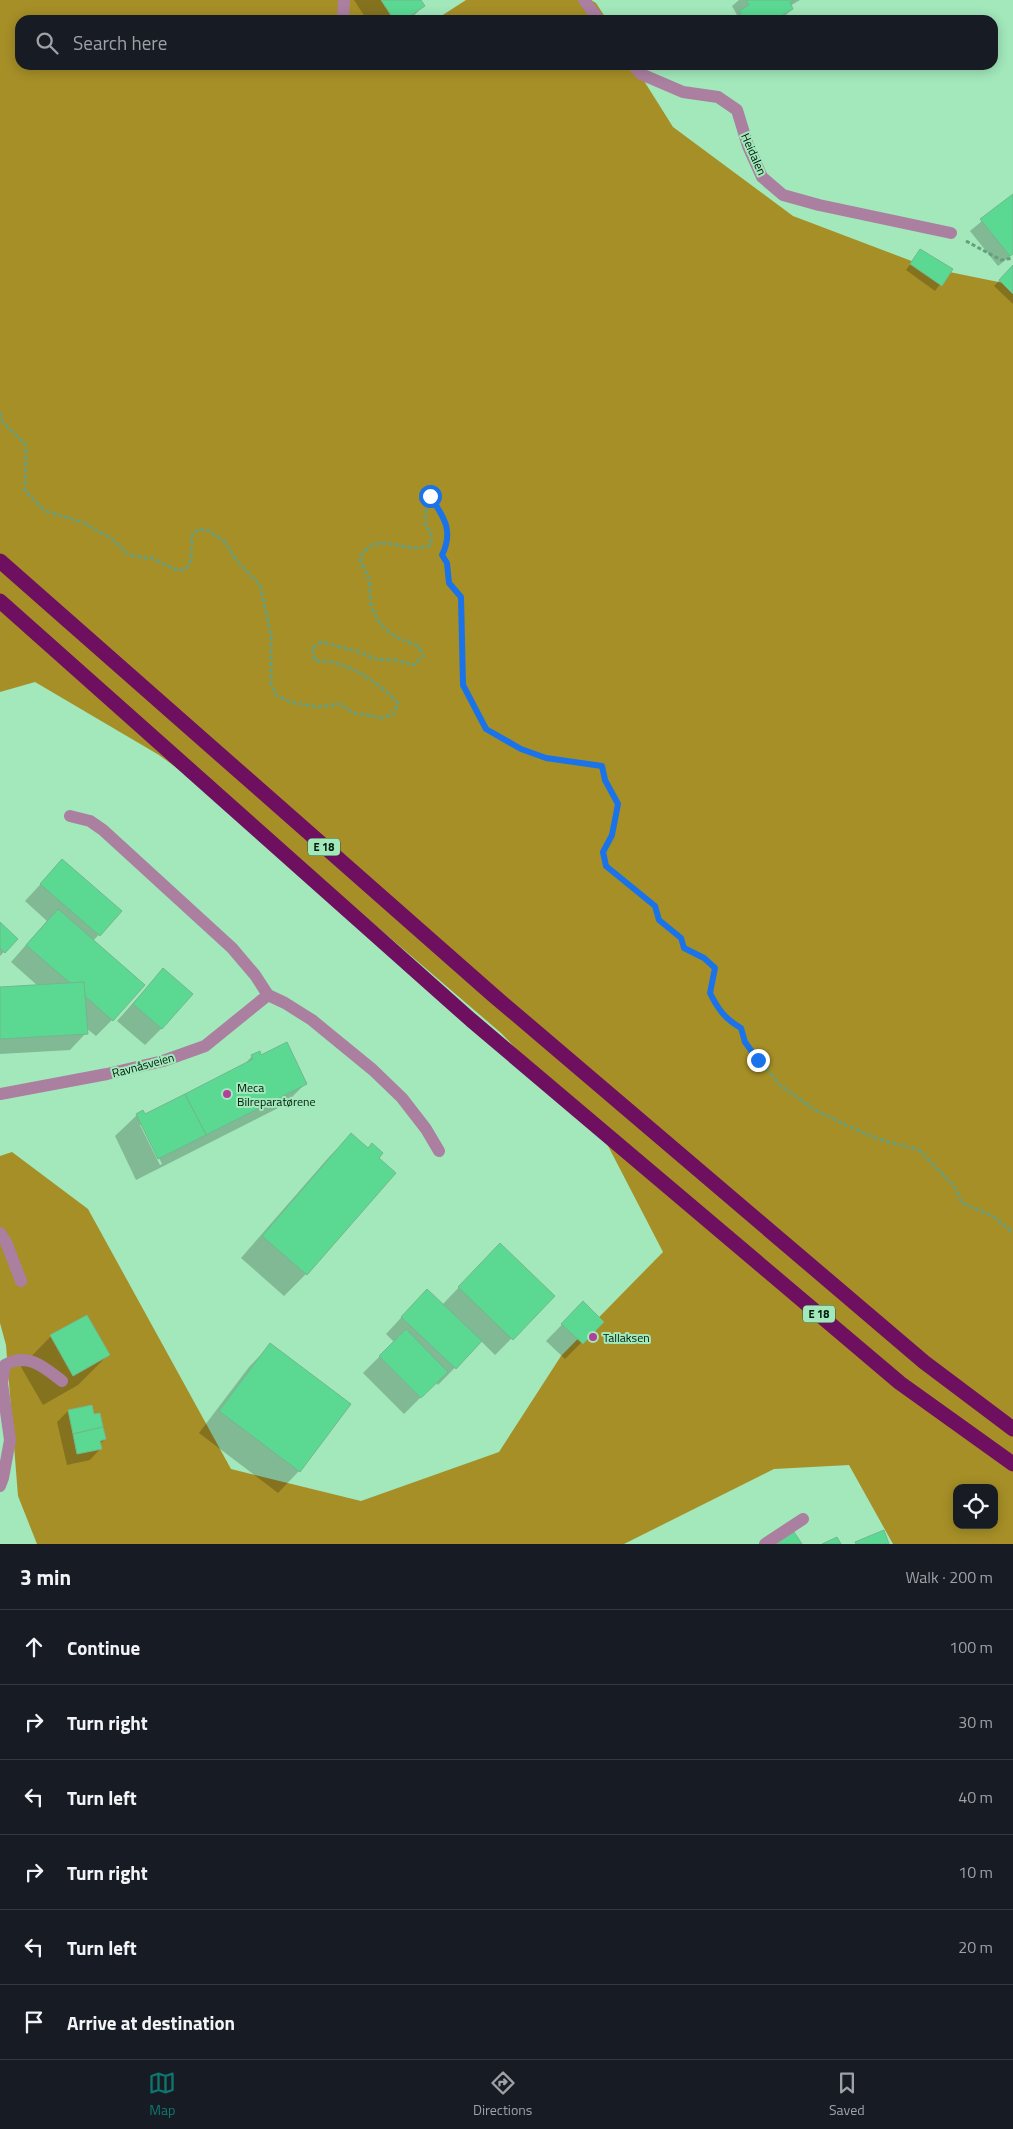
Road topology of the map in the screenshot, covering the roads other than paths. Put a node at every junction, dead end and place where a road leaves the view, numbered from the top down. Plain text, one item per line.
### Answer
1 (344, 0) edge
2 (584, 0) edge
3 (343, 15) edge
4 (595, 15) edge
5 (637, 70) edge
6 (951, 233) road end
7 (0, 561) edge
8 (0, 601) edge
9 (70, 816) dead end
10 (268, 995) junction
11 (0, 1094) edge
12 (439, 1151) dead end
13 (0, 1233) edge
14 (21, 1280) dead end
15 (62, 1381) dead end
16 (1013, 1429) edge
17 (1013, 1464) edge
18 (0, 1486) edge
19 (802, 1519) dead end
20 (765, 1544) edge

1 - 3 street
2 - 4 street
5 - 6 street, Heidalen
7 - 16 highway, E 18
8 - 17 highway, E 18
9 - 10 street
10 - 11 street, Ravnåsveien
10 - 12 street
13 - 14 street
15 - 18 street
19 - 20 street

